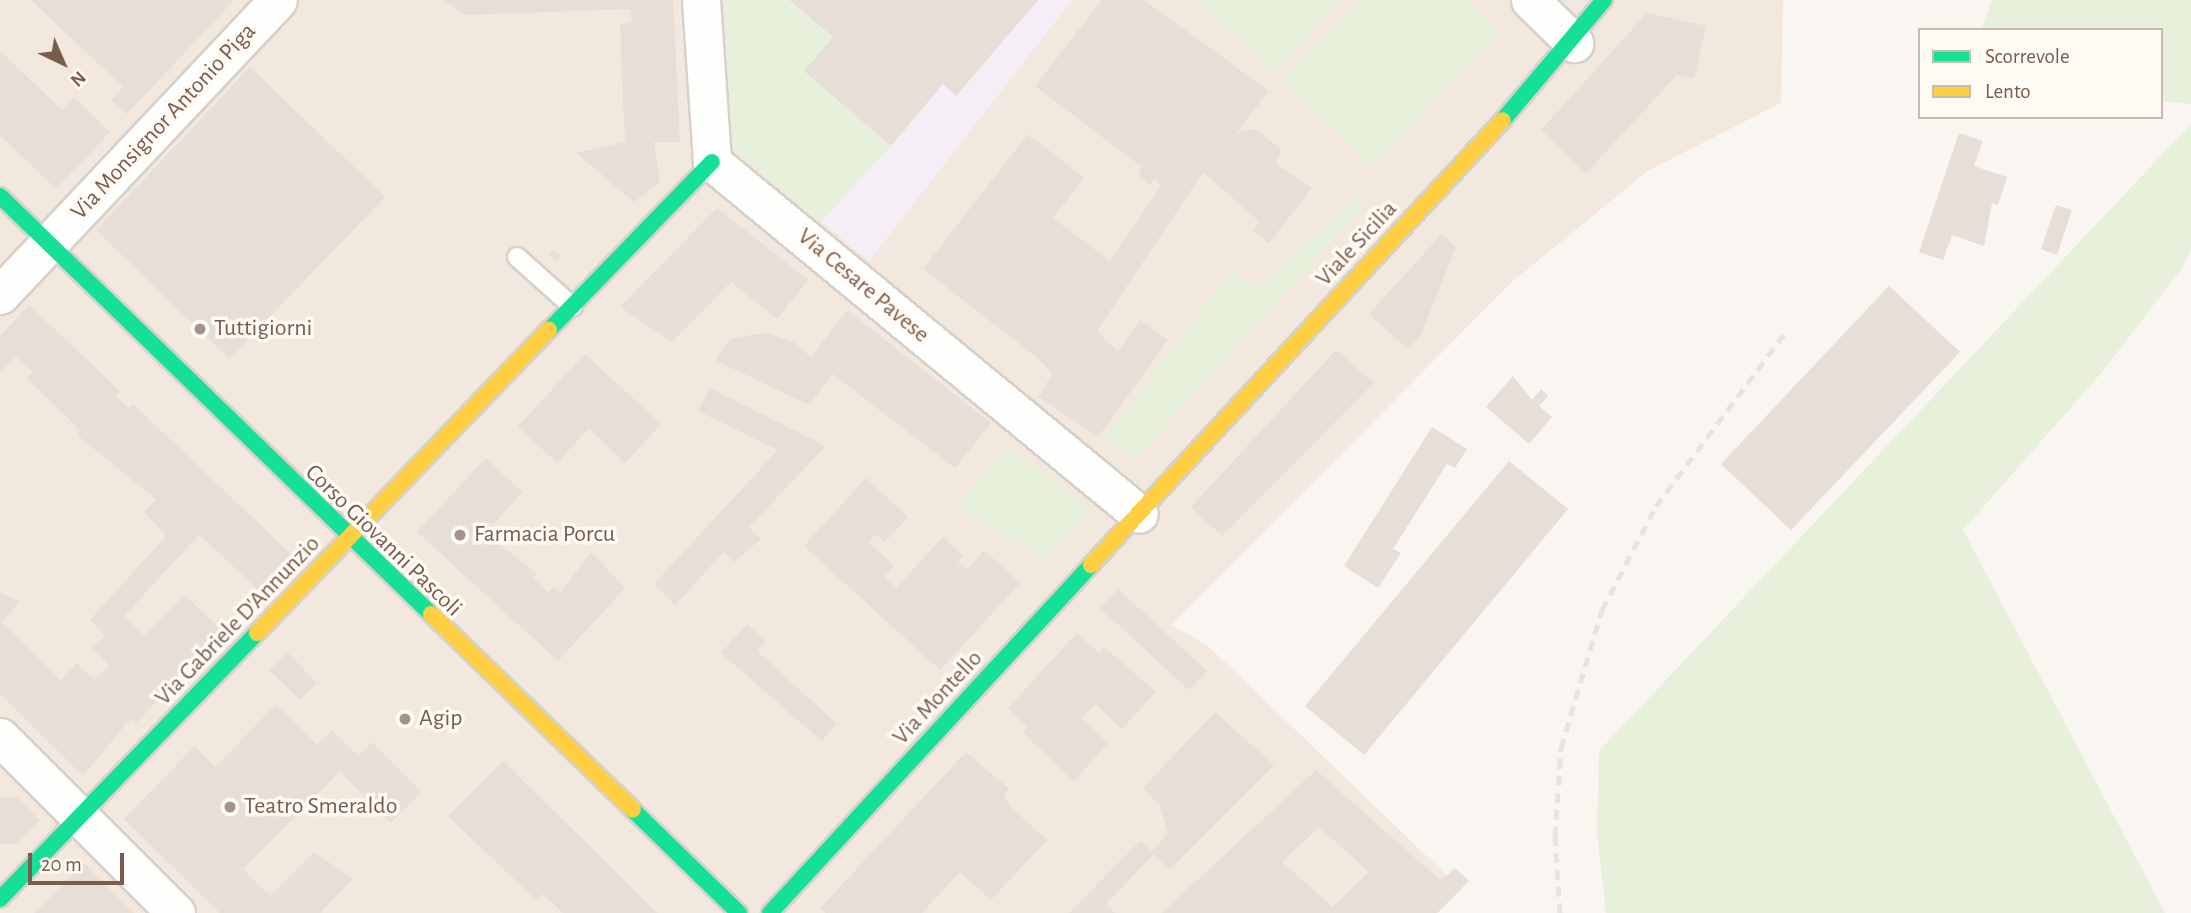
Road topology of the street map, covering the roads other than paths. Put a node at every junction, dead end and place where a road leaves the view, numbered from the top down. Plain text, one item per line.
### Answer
1 (278, 0) edge
2 (701, 0) edge
3 (1530, 0) edge
4 (1604, 0) edge
5 (1574, 43) junction
6 (712, 162) junction
7 (0, 196) edge
8 (50, 244) junction
9 (517, 257) dead end
10 (0, 295) edge
11 (573, 307) junction
12 (1139, 514) junction
13 (348, 541) junction
14 (0, 737) edge
15 (80, 815) junction
16 (0, 899) edge
17 (176, 913) edge
18 (739, 913) edge
19 (770, 913) edge

1 - 8 street, Via Monsignor Antonio Piga
2 - 6 street
3 - 5 street
4 - 5 main road, Viale Sicilia
5 - 12 main road, Viale Sicilia
6 - 11 main road, Via Gabriele D'Annunzio
6 - 12 street, Via Cesare Pavese
7 - 8 main road, Corso Giovanni Pascoli
8 - 10 street, Via Monsignor Antonio Piga
8 - 13 main road, Corso Giovanni Pascoli
9 - 11 lane
11 - 13 main road, Via Gabriele D'Annunzio
12 - 19 main road, Via Montello
13 - 15 main road, Via Gabriele D'Annunzio
13 - 18 main road, Corso Giovanni Pascoli
14 - 15 street
15 - 16 main road, Via Gabriele D'Annunzio
15 - 17 street

